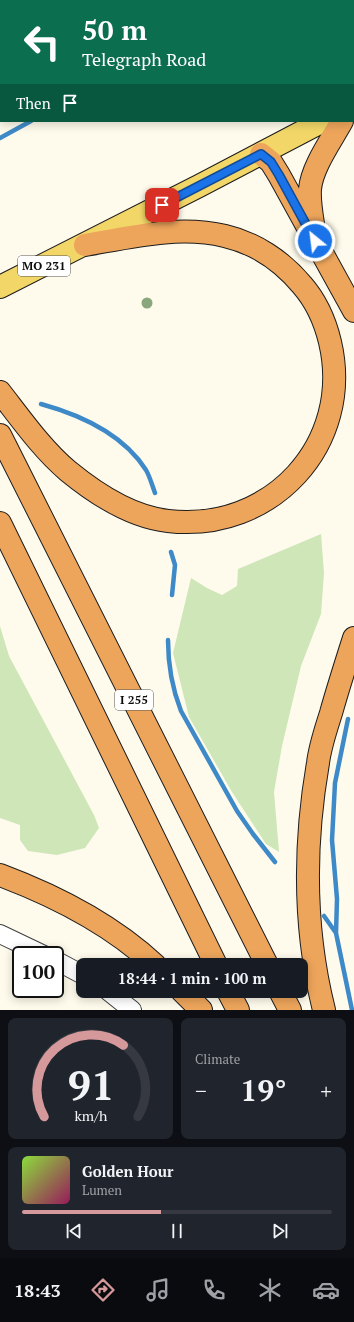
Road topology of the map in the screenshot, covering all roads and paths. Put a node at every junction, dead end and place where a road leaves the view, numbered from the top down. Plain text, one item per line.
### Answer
1 (320, 122) edge
2 (341, 122) edge
3 (261, 154) junction
4 (315, 241) junction
5 (85, 245) junction
6 (1, 287) edge
7 (354, 311) edge
8 (0, 392) edge
9 (0, 435) edge
10 (0, 523) edge
11 (354, 638) edge
12 (0, 875) edge
13 (0, 934) edge
14 (25, 946) edge
15 (146, 958) edge
16 (213, 958) edge
17 (263, 958) edge
18 (64, 965) edge
19 (76, 971) edge
20 (117, 998) edge
21 (189, 998) edge
22 (232, 998) edge
23 (284, 998) edge
24 (132, 1010) edge
25 (201, 1010) edge
26 (238, 1010) edge
27 (290, 1010) edge
28 (324, 1010) edge

1 - 3 main road, MO 231
2 - 4 highway
3 - 4 highway
3 - 5 main road, MO 231
4 - 7 highway
5 - 6 main road, MO 231
5 - 8 highway
9 - 17 highway, I 255
10 - 16 highway
11 - 28 highway
12 - 15 highway
13 - 14 street
18 - 19 street
20 - 24 street
21 - 25 highway
22 - 26 highway
23 - 27 highway

